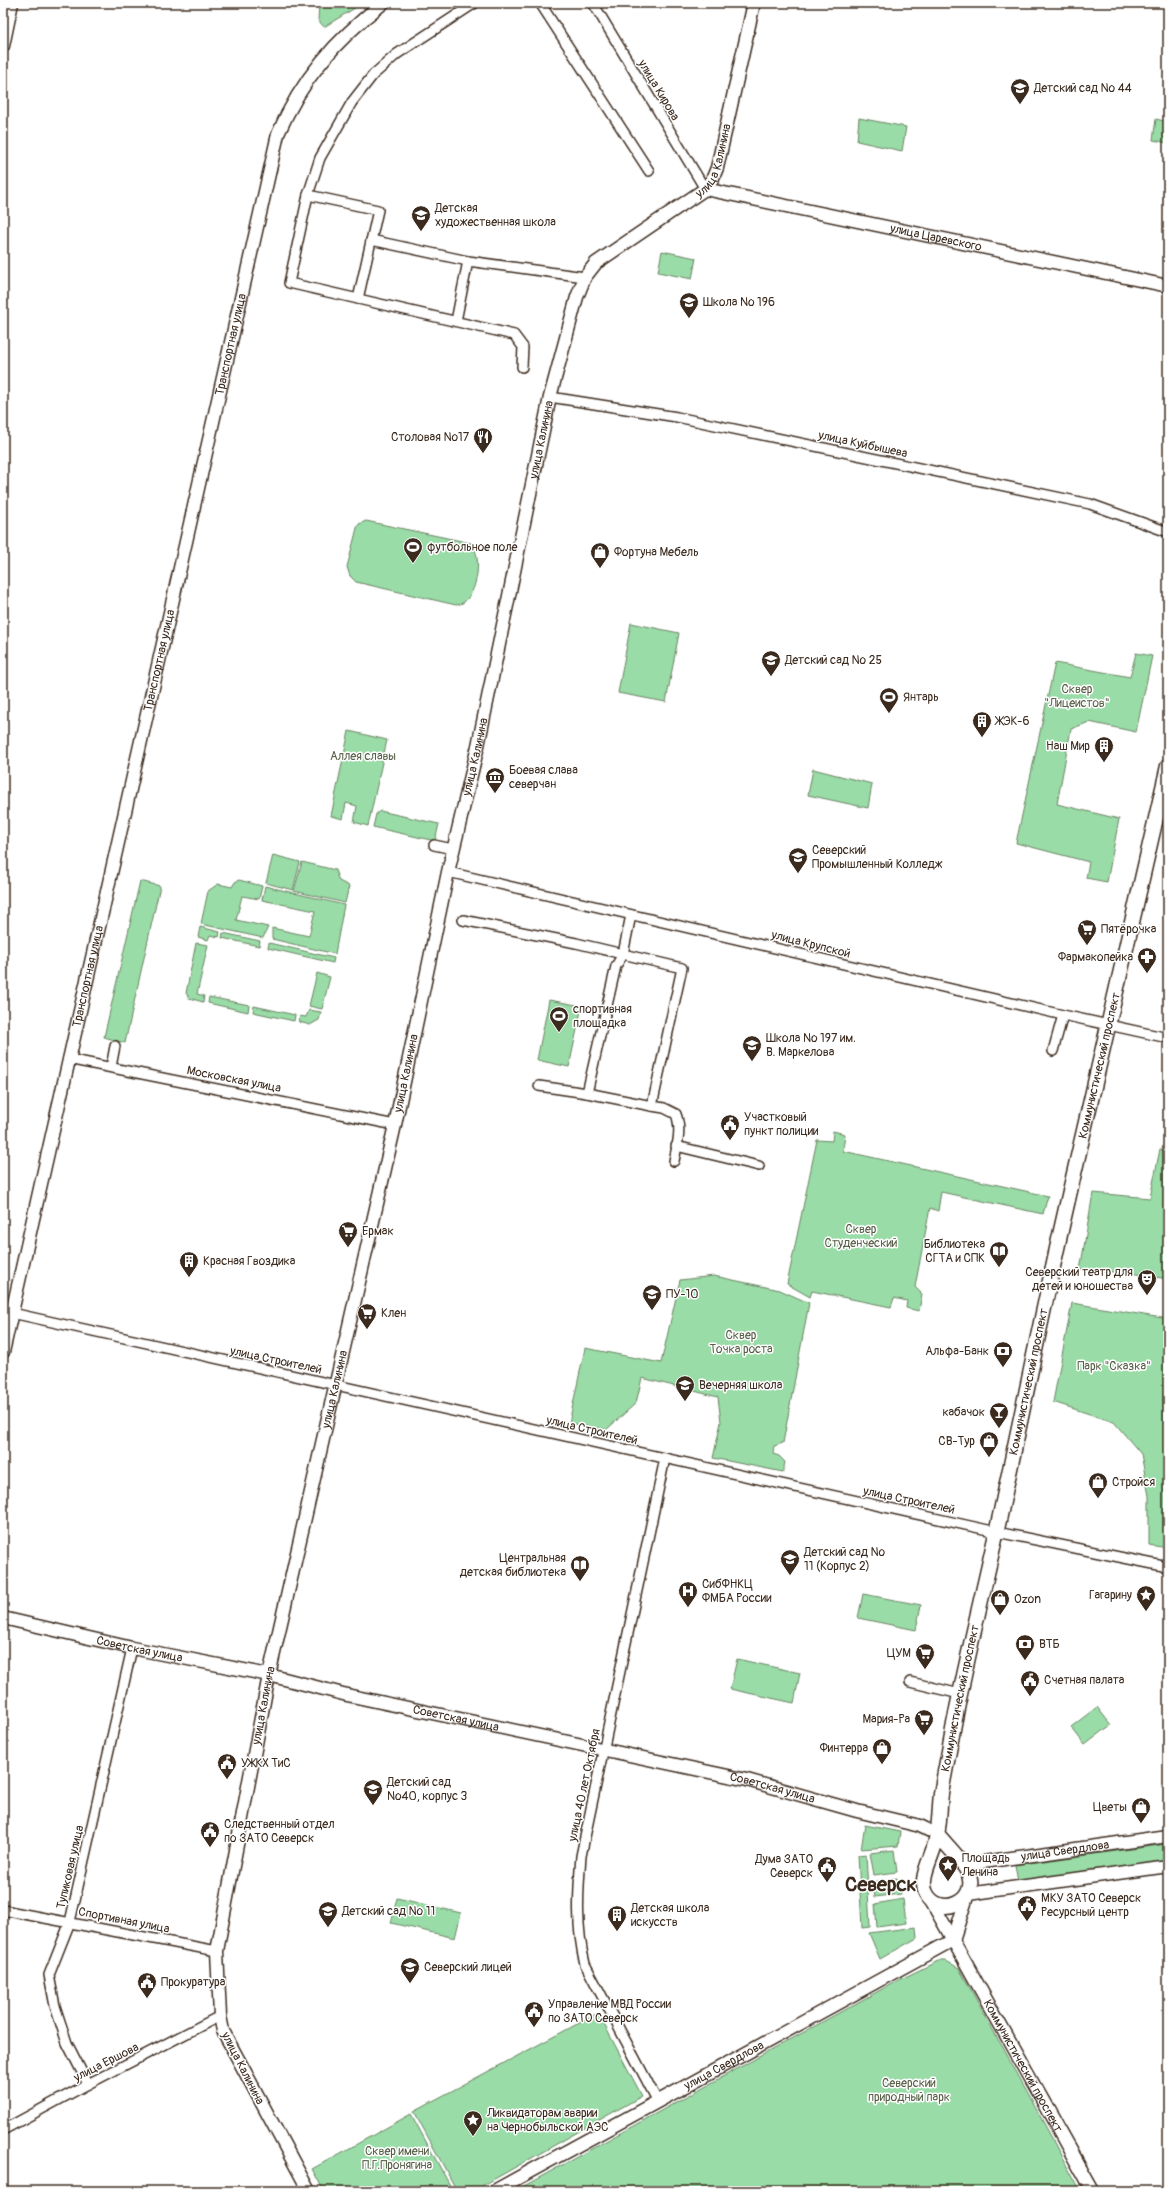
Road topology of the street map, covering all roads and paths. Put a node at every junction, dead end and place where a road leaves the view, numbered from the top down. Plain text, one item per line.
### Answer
1 (12, 3) edge
2 (383, 3) edge
3 (475, 3) edge
4 (540, 3) edge
5 (593, 3) edge
6 (754, 3) edge
7 (3, 46) edge
8 (649, 171) dead end
9 (705, 189) junction
10 (308, 195) junction
11 (371, 240) junction
12 (468, 261) junction
13 (585, 277) junction
14 (1168, 286) edge
15 (358, 299) junction
16 (456, 322) junction
17 (522, 367) dead end
18 (550, 397) junction
19 (1168, 532) edge
20 (1168, 766) edge
21 (434, 845) dead end
22 (453, 849) junction
23 (448, 872) junction
24 (631, 914) junction
25 (463, 920) dead end
26 (623, 954) junction
27 (1063, 1016) junction
28 (1110, 1025) junction
29 (1168, 1038) edge
30 (115, 1046) dead end
31 (1053, 1051) dead end
32 (68, 1058) junction
33 (111, 1066) junction
34 (539, 1086) dead end
35 (587, 1093) junction
36 (652, 1106) junction
37 (395, 1125) junction
38 (676, 1146) junction
39 (674, 1161) dead end
40 (759, 1166) dead end
41 (12, 1313) junction
42 (3, 1352) edge
43 (336, 1386) junction
44 (665, 1458) junction
45 (997, 1532) junction
46 (1168, 1567) edge
47 (3, 1618) edge
48 (132, 1648) junction
49 (269, 1675) junction
50 (910, 1682) dead end
51 (960, 1694) junction
52 (604, 1749) junction
53 (938, 1835) junction
54 (1168, 1836) edge
55 (962, 1865) junction
56 (1168, 1866) edge
57 (927, 1870) junction
58 (968, 1894) junction
59 (930, 1899) junction
60 (3, 1910) edge
61 (70, 1922) junction
62 (953, 1940) junction
63 (216, 1950) junction
64 (220, 2016) junction
65 (88, 2084) junction
66 (658, 2102) junction
67 (3, 2130) edge
68 (309, 2191) edge
69 (494, 2191) edge
70 (1093, 2191) edge

1 - 7 street
2 - 32 street, Транспортная улица
3 - 10 street
4 - 8 street
5 - 9 street, улица Кирова
6 - 9 street, улица Калинина
9 - 13 street, улица Калинина
9 - 14 street, улица Царевского
10 - 11 street
10 - 15 street
11 - 12 street
11 - 15 street
12 - 13 street
12 - 16 street
13 - 18 street, улица Калинина
15 - 16 street
16 - 17 street
18 - 19 street, улица Куйбышева
18 - 22 street, улица Калинина
20 - 28 main road, Коммунистический проспект
21 - 22 street
22 - 23 street, улица Калинина
23 - 24 street, улица Крупской
23 - 37 street, улица Калинина
24 - 26 street
24 - 27 street, улица Крупской
25 - 26 street
26 - 35 street
26 - 36 street
27 - 28 street, улица Крупской
27 - 31 street
28 - 29 street, улица Крупской
28 - 45 main road, Коммунистический проспект
30 - 33 street
32 - 33 street, Московская улица
32 - 41 street, Транспортная улица
33 - 37 street, Московская улица
34 - 35 street
35 - 36 street
36 - 38 street
37 - 43 street, улица Калинина
38 - 39 street
38 - 40 street
41 - 42 street, Транспортная улица
41 - 43 street, улица Строителей
43 - 44 street, улица Строителей
43 - 49 street, улица Калинина
44 - 45 street, улица Строителей
44 - 52 street, улица 40 лет Октября
45 - 46 street, улица Строителей
45 - 51 main road, Коммунистический проспект
47 - 48 street, Советская улица
48 - 49 street, Советская улица
48 - 61 street, Тупиковая улица
49 - 52 street, Советская улица
49 - 63 street, улица Калинина
50 - 51 street
51 - 53 main road, Коммунистический проспект
52 - 53 street, Советская улица
52 - 66 street, улица 40 лет Октября
53 - 55 main road
53 - 57 main road
54 - 55 street, улица Свердлова
55 - 57 main road
55 - 58 main road
56 - 58 street
57 - 59 main road
58 - 59 main road
58 - 62 street
59 - 62 street
60 - 61 street, Спортивная улица
61 - 63 street, Спортивная улица
61 - 65 street, Тупиковая улица
62 - 66 street, улица Свердлова
62 - 70 street, Коммунистический проспект
63 - 64 street, улица Калинина
64 - 65 street, улица Ершова
64 - 68 street, улица Калинина
65 - 67 street, улица Ершова
66 - 69 street, улица Свердлова

